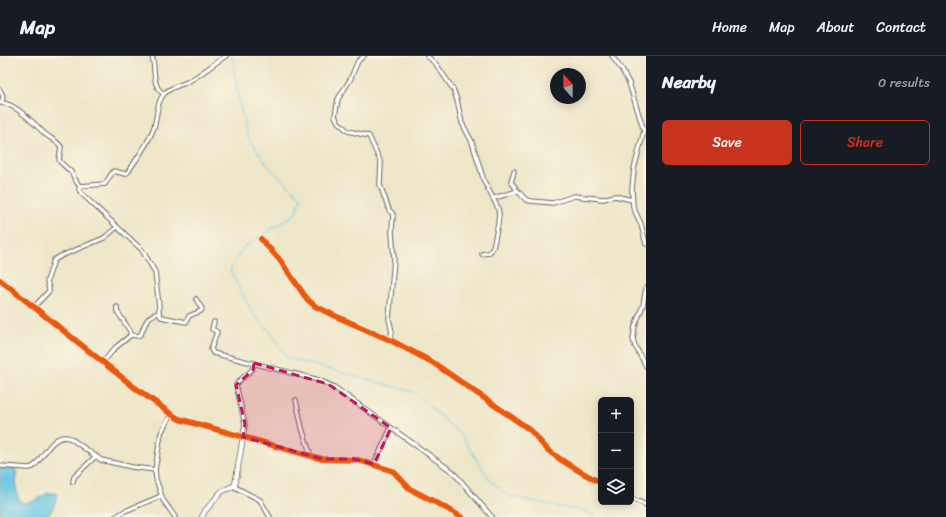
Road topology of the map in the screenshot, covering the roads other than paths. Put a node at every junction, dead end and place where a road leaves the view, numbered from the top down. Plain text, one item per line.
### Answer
1 (152, 56) edge
2 (226, 56) edge
3 (364, 56) edge
4 (427, 56) edge
5 (612, 56) edge
6 (0, 90) edge
7 (164, 94) junction
8 (1, 102) edge
9 (644, 126) edge
10 (514, 171) dead end
11 (80, 186) junction
12 (517, 191) junction
13 (494, 198) junction
14 (632, 200) junction
15 (117, 227) junction
16 (260, 239) dead end
17 (646, 244) edge
18 (482, 254) dead end
19 (0, 280) edge
20 (646, 288) edge
21 (196, 299) dead end
22 (34, 307) junction
23 (117, 307) dead end
24 (159, 313) junction
25 (214, 322) dead end
26 (131, 335) junction
27 (390, 340) junction
28 (103, 362) junction
29 (254, 363) junction
30 (646, 366) edge
31 (296, 400) dead end
32 (171, 414) junction
33 (391, 428) junction
34 (243, 437) junction
35 (96, 456) junction
36 (311, 456) junction
37 (374, 464) junction
38 (0, 466) edge
39 (155, 470) junction
40 (598, 481) edge
41 (74, 482) dead end
42 (233, 486) junction
43 (161, 496) junction
44 (634, 499) edge
45 (646, 505) edge
46 (115, 517) edge
47 (175, 517) edge
48 (202, 517) edge
49 (270, 517) edge
50 (461, 517) edge
51 (492, 517) edge

1 - 7 street
2 - 7 street
3 - 27 street
4 - 13 street
5 - 9 street
6 - 8 street
7 - 11 street
8 - 11 street
9 - 14 street
10 - 12 street
11 - 15 street
12 - 13 street
12 - 14 street
13 - 18 street
14 - 17 street
15 - 22 street
15 - 24 street
16 - 27 street
19 - 22 street
20 - 30 street
21 - 24 street
22 - 28 street
23 - 26 street
24 - 26 street
25 - 29 street
26 - 28 street
27 - 40 street
28 - 32 street
29 - 33 street
29 - 34 street
31 - 36 street
32 - 34 street
32 - 39 street
33 - 37 street
33 - 51 street
34 - 36 street
34 - 42 street
35 - 38 street
35 - 39 street
35 - 41 street
36 - 37 street
37 - 50 street
39 - 43 street
42 - 48 street
42 - 49 street
43 - 46 street
43 - 47 street
44 - 45 street

